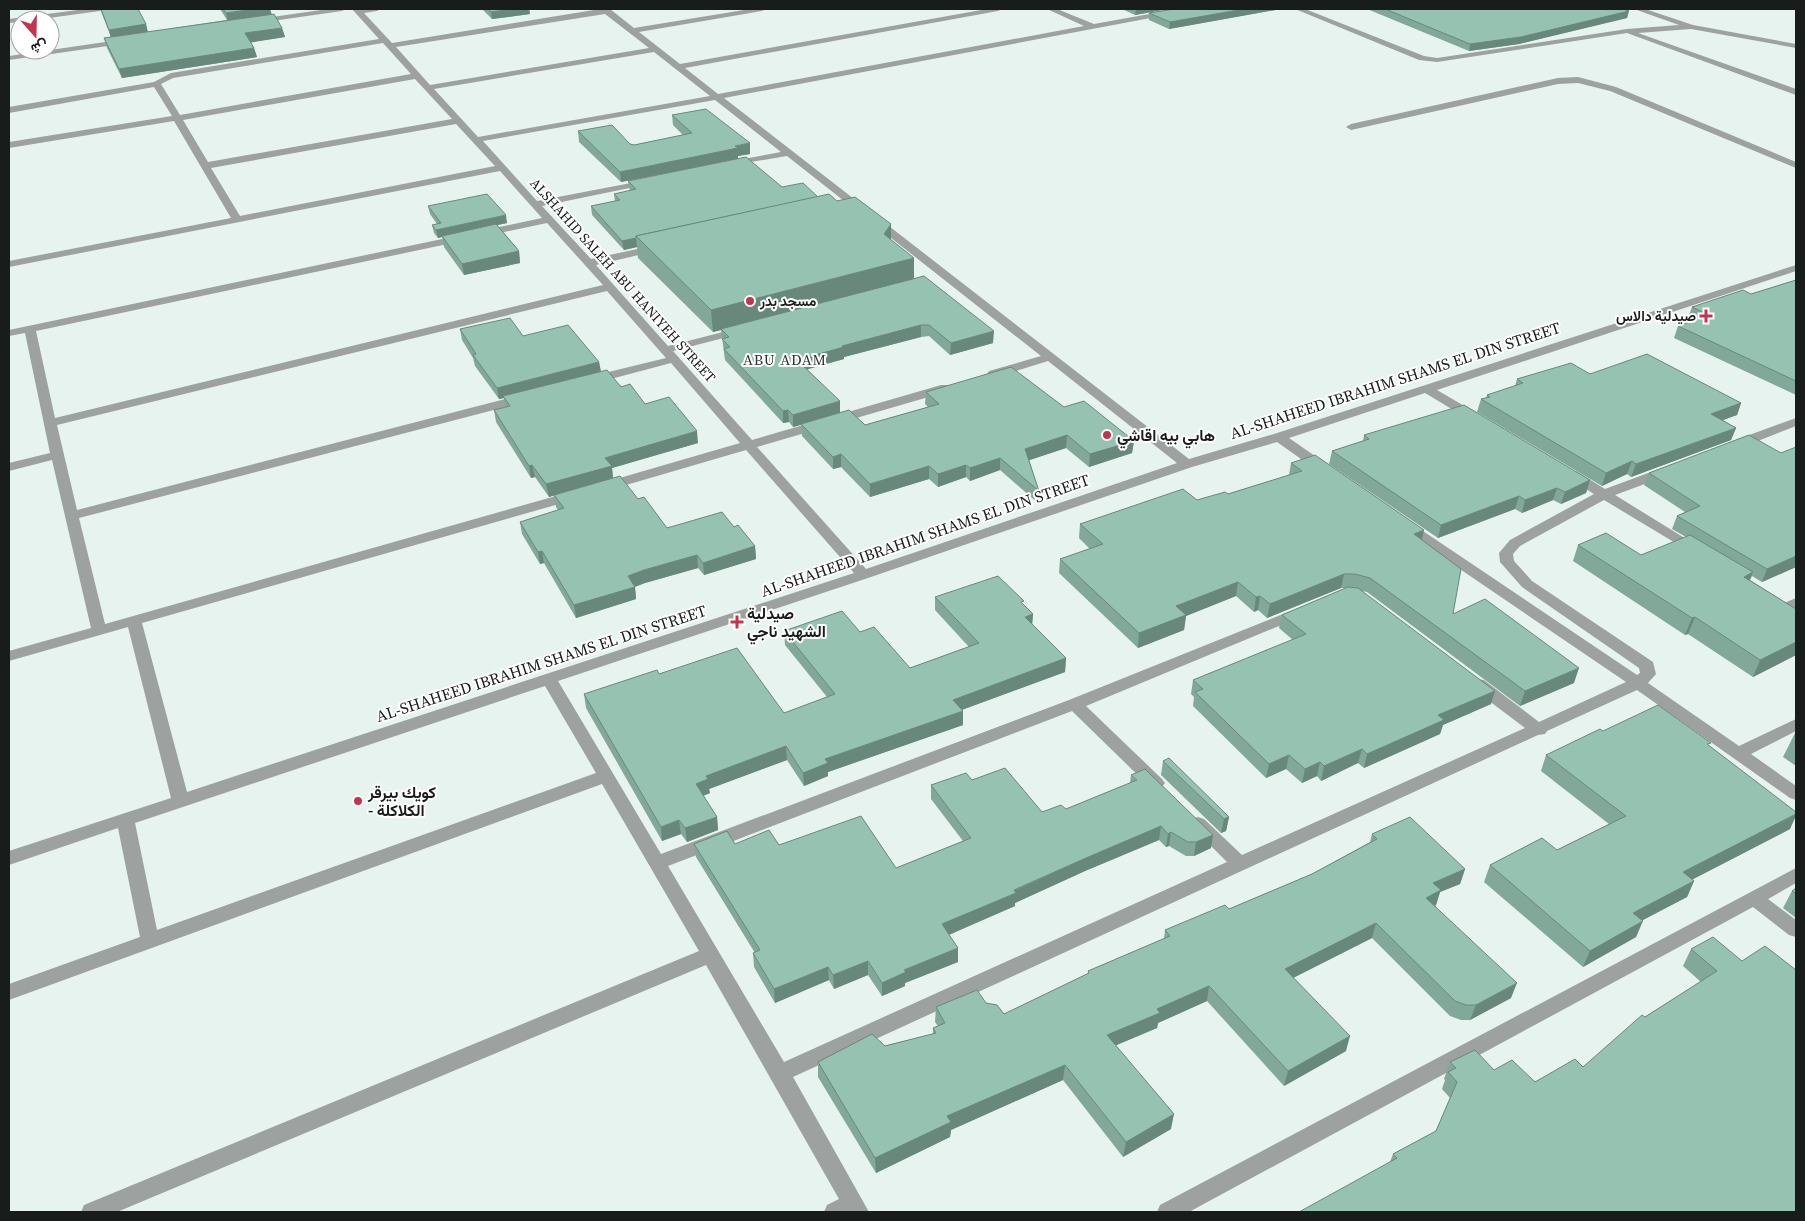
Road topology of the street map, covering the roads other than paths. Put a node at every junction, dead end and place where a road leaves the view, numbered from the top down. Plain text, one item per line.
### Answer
1 (100, 9) edge
2 (342, 9) edge
3 (377, 9) edge
4 (762, 9) edge
5 (998, 9) edge
6 (1051, 9) edge
7 (1188, 9) edge
8 (1299, 9) edge
9 (1638, 9) edge
10 (1667, 9) edge
11 (358, 10) edge
12 (605, 10) edge
13 (1649, 13) junction
14 (9, 21) edge
15 (254, 22) edge
16 (1091, 26) junction
17 (1691, 27) junction
18 (632, 31) junction
19 (1627, 31) junction
20 (136, 39) edge
21 (387, 43) junction
22 (1796, 46) edge
23 (655, 49) junction
24 (9, 58) edge
25 (678, 67) junction
26 (417, 76) junction
27 (157, 84) junction
28 (427, 88) junction
29 (1796, 92) edge
30 (717, 97) junction
31 (9, 110) edge
32 (177, 118) junction
33 (457, 121) junction
34 (1351, 127) dead end
35 (475, 140) junction
36 (9, 146) edge
37 (788, 152) junction
38 (1796, 165) edge
39 (204, 166) junction
40 (720, 166) edge
41 (502, 168) junction
42 (662, 178) edge
43 (535, 204) junction
44 (855, 205) junction
45 (836, 209) edge
46 (237, 219) junction
47 (549, 220) junction
48 (665, 246) edge
49 (588, 263) junction
50 (9, 264) edge
51 (1796, 268) edge
52 (947, 276) junction
53 (928, 281) edge
54 (609, 286) junction
55 (750, 328) edge
56 (30, 329) junction
57 (9, 333) edge
58 (669, 355) junction
59 (1050, 357) junction
60 (984, 376) edge
61 (578, 384) edge
62 (956, 385) edge
63 (1427, 389) junction
64 (540, 394) edge
65 (1796, 422) edge
66 (50, 423) junction
67 (1486, 424) edge
68 (1278, 437) junction
69 (748, 446) junction
70 (1723, 449) edge
71 (57, 455) junction
72 (1187, 464) junction
73 (9, 467) edge
74 (1678, 467) edge
75 (1562, 469) edge
76 (1334, 476) edge
77 (1604, 494) junction
78 (71, 516) junction
79 (1390, 516) edge
80 (1705, 555) edge
81 (863, 575) junction
82 (1315, 606) edge
83 (134, 620) junction
84 (99, 630) junction
85 (9, 656) edge
86 (1462, 672) edge
87 (549, 679) junction
88 (1638, 683) junction
89 (1075, 704) junction
90 (1796, 724) edge
91 (1539, 730) junction
92 (1738, 753) junction
93 (605, 776) junction
94 (1796, 794) edge
95 (1171, 797) edge
96 (181, 801) junction
97 (1185, 811) edge
98 (125, 819) junction
99 (9, 858) edge
100 (657, 862) junction
101 (1240, 864) junction
102 (1796, 875) edge
103 (1754, 898) junction
104 (1796, 930) edge
105 (150, 940) junction
106 (710, 955) junction
107 (9, 992) edge
108 (780, 1073) junction
109 (849, 1209) edge
110 (92, 1212) edge
111 (1168, 1212) edge

1 - 14 street
2 - 15 street
3 - 11 street
4 - 18 street
5 - 25 street
6 - 16 street
7 - 16 street
8 - 19 street
9 - 13 street
10 - 13 street
11 - 21 street, ALSHAHID SALEH ABU HANIYEH STREET
12 - 18 street
12 - 21 street
13 - 17 street
16 - 30 street
17 - 19 street
17 - 22 street
18 - 23 street
19 - 29 street
20 - 24 street
21 - 26 street, ALSHAHID SALEH ABU HANIYEH STREET
21 - 27 street
23 - 25 street
23 - 28 street
25 - 30 street
26 - 28 street, ALSHAHID SALEH ABU HANIYEH STREET
26 - 32 street
27 - 31 street
27 - 32 street
28 - 33 street, ALSHAHID SALEH ABU HANIYEH STREET
30 - 35 street
30 - 37 street
32 - 36 street
32 - 39 street
33 - 35 street, ALSHAHID SALEH ABU HANIYEH STREET
33 - 39 street
34 - 38 street
35 - 41 street, ALSHAHID SALEH ABU HANIYEH STREET
37 - 40 street
37 - 44 street
39 - 46 street
41 - 43 street, ALSHAHID SALEH ABU HANIYEH STREET
41 - 46 street
42 - 43 street
43 - 47 street, ALSHAHID SALEH ABU HANIYEH STREET
44 - 45 street
44 - 52 street
46 - 50 street
47 - 49 street, ALSHAHID SALEH ABU HANIYEH STREET
47 - 56 street
48 - 49 street
49 - 54 street, ALSHAHID SALEH ABU HANIYEH STREET
51 - 63 street, AL-SHAHEED IBRAHIM SHAMS EL DIN STREET
52 - 53 street
52 - 59 street
54 - 58 street, ALSHAHID SALEH ABU HANIYEH STREET
54 - 66 street
55 - 58 street
56 - 57 street
56 - 66 street
58 - 61 street
58 - 69 street, ALSHAHID SALEH ABU HANIYEH STREET
59 - 60 street
59 - 72 street
62 - 69 street
63 - 67 street
63 - 68 street, AL-SHAHEED IBRAHIM SHAMS EL DIN STREET
64 - 78 street
65 - 70 street
66 - 71 street
68 - 72 street, AL-SHAHEED IBRAHIM SHAMS EL DIN STREET
68 - 76 street
69 - 81 street, ALSHAHID SALEH ABU HANIYEH STREET
69 - 83 street
71 - 73 street
71 - 78 street
72 - 81 street, AL-SHAHEED IBRAHIM SHAMS EL DIN STREET
74 - 77 street
75 - 77 street
77 - 80 street
77 - 88 street
78 - 84 street
79 - 88 street
81 - 87 street, AL-SHAHEED IBRAHIM SHAMS EL DIN STREET
82 - 89 street
83 - 84 street
83 - 96 street
84 - 85 street
86 - 91 street
87 - 93 street
87 - 96 street, AL-SHAHEED IBRAHIM SHAMS EL DIN STREET
88 - 91 street
88 - 92 street
89 - 95 street
89 - 100 street
90 - 92 street
91 - 101 street
92 - 94 street
93 - 100 street
93 - 105 street
96 - 98 street, AL-SHAHEED IBRAHIM SHAMS EL DIN STREET
97 - 101 street
98 - 99 street, AL-SHAHEED IBRAHIM SHAMS EL DIN STREET
98 - 105 street
100 - 106 street
101 - 108 street
102 - 103 street
103 - 104 street
103 - 111 street
105 - 107 street
106 - 108 street
106 - 110 street
108 - 109 street

